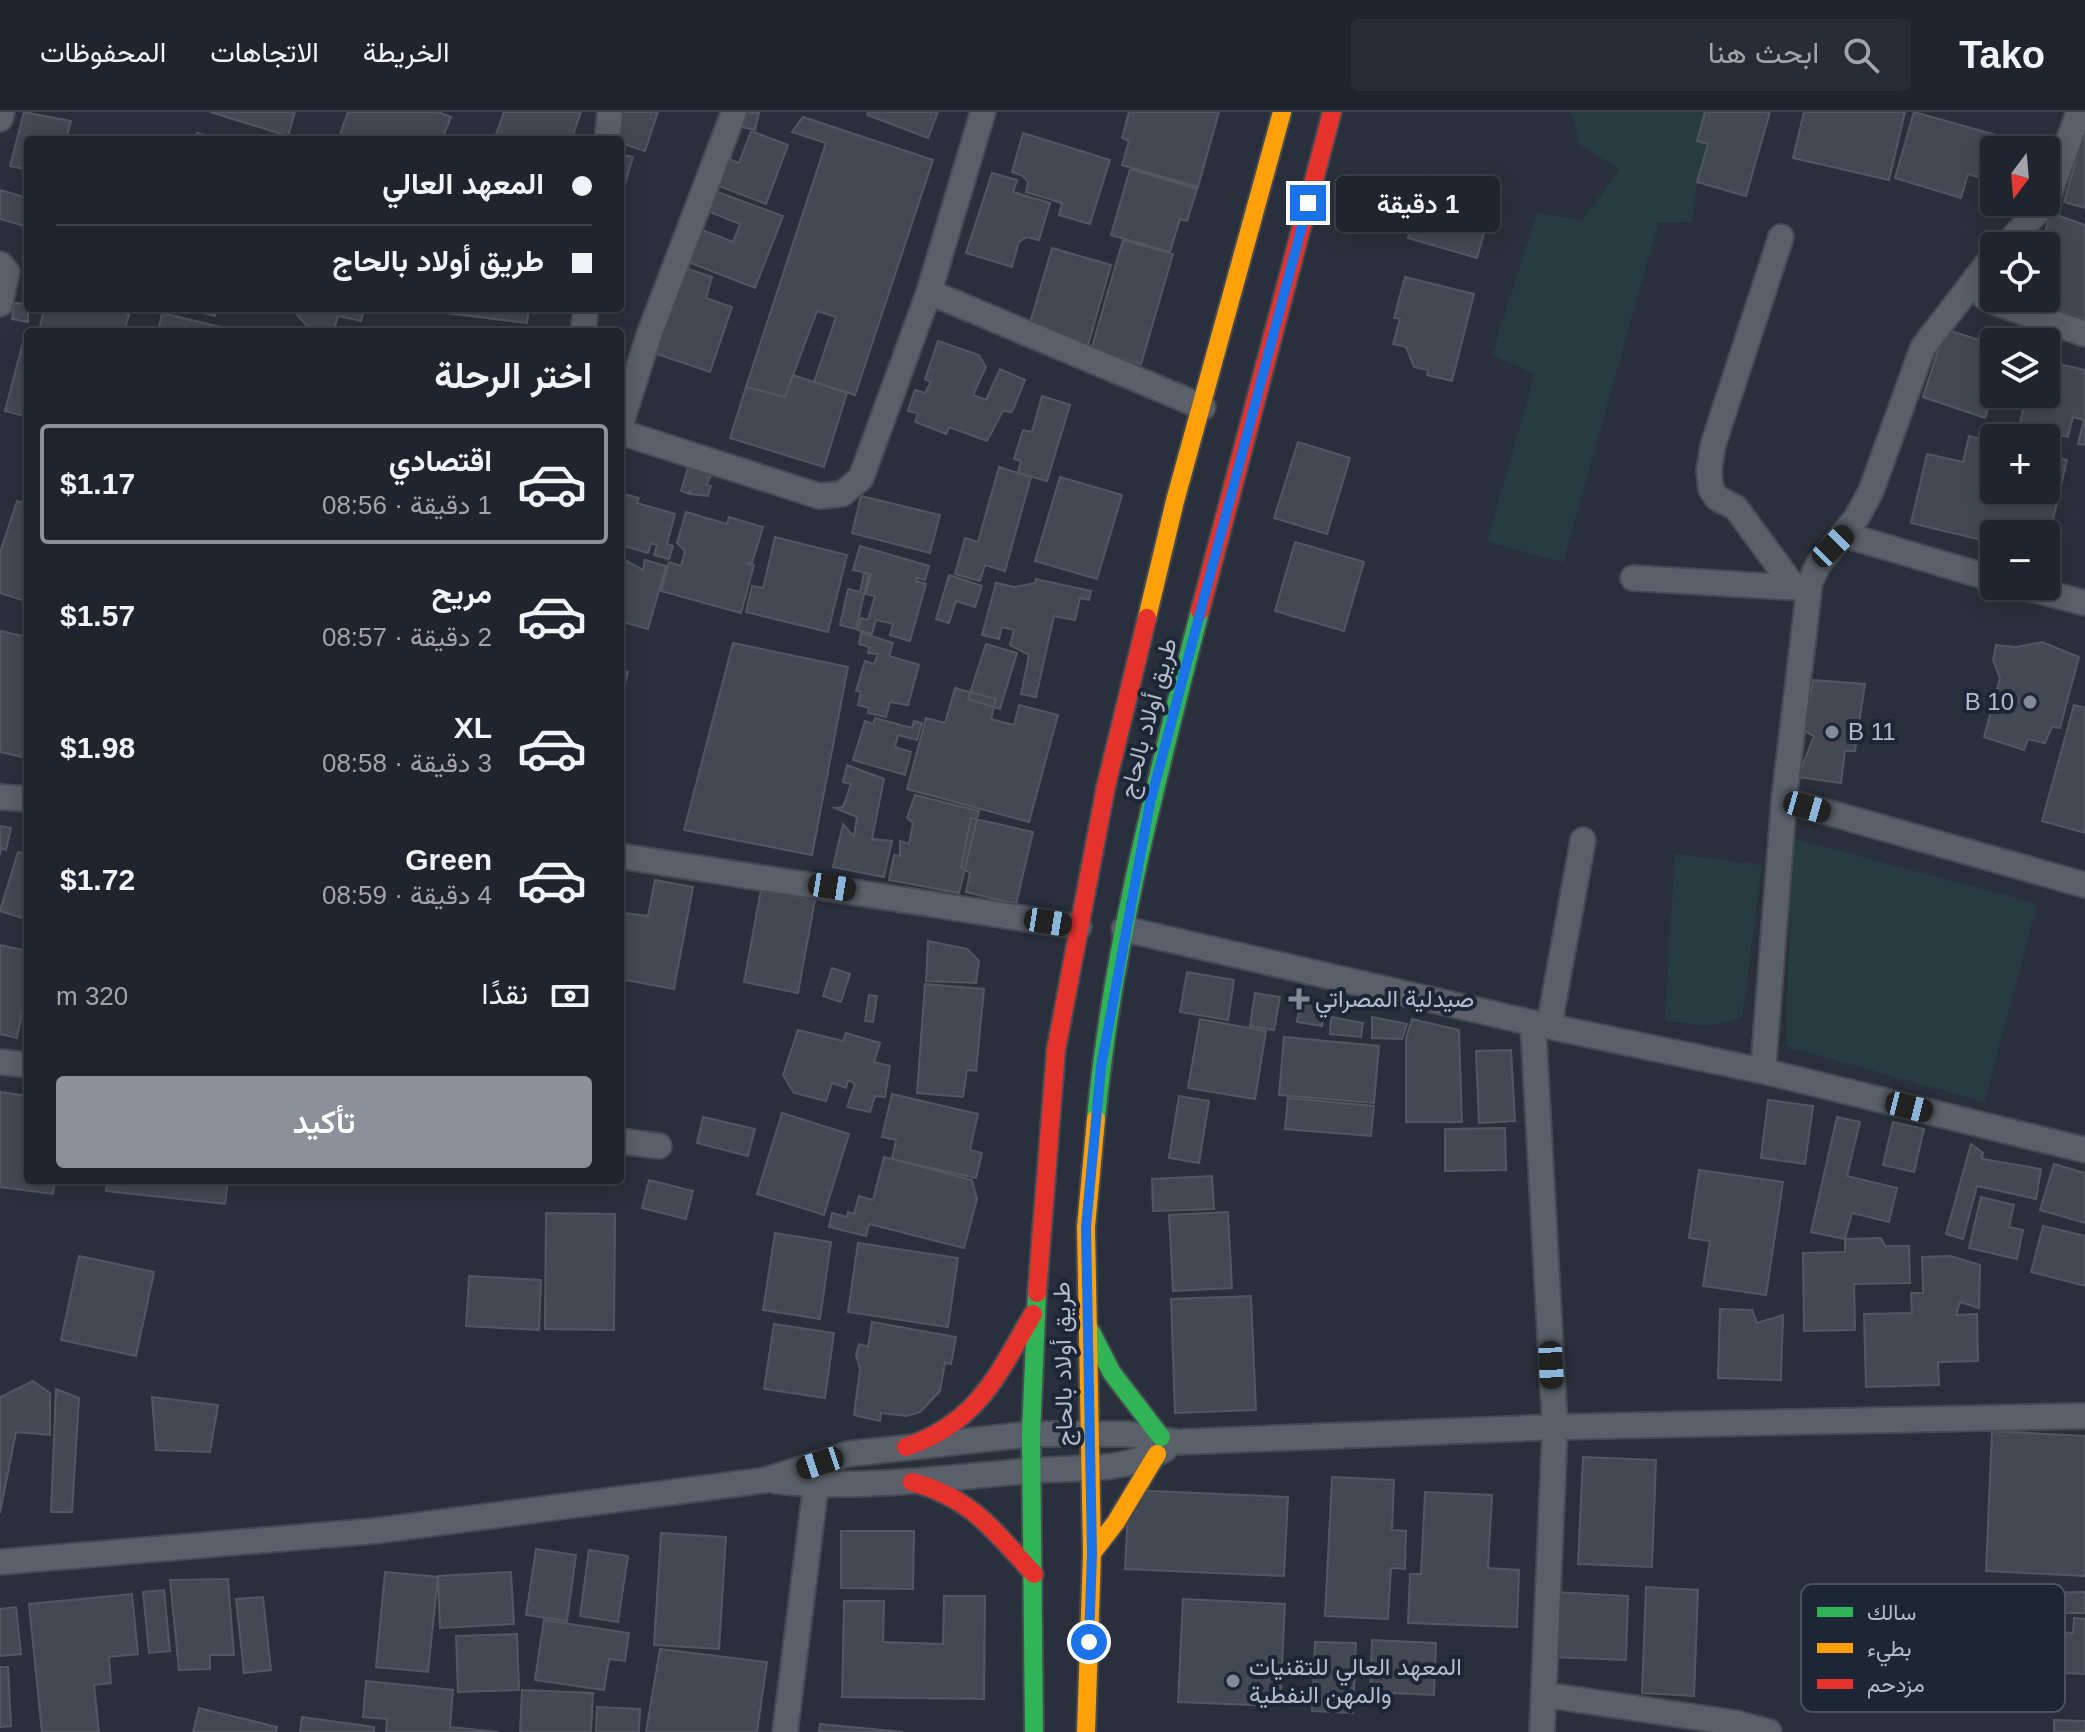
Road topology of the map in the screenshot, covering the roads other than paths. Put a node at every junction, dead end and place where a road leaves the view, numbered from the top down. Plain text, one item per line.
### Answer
1 (2, 112) edge
2 (610, 112) edge
3 (734, 112) edge
4 (983, 112) edge
5 (1282, 112) edge
6 (1332, 112) edge
7 (2079, 112) edge
8 (0, 119) edge
9 (607, 136) edge
10 (2018, 232) edge
11 (1781, 237) dead end
12 (0, 264) edge
13 (1980, 275) edge
14 (1974, 283) junction
15 (929, 292) junction
16 (0, 304) edge
17 (2085, 334) edge
18 (1203, 407) junction
19 (624, 413) edge
20 (624, 433) edge
21 (1845, 535) junction
22 (1980, 575) edge
23 (1633, 578) dead end
24 (1801, 588) junction
25 (2060, 596) edge
26 (2085, 603) edge
27 (0, 797) edge
28 (24, 799) edge
29 (1784, 800) junction
30 (1583, 840) dead end
31 (624, 857) edge
32 (2085, 885) edge
33 (1079, 927) junction
34 (1124, 929) junction
35 (1541, 1025) junction
36 (0, 1062) edge
37 (24, 1065) edge
38 (1763, 1071) junction
39 (624, 1142) edge
40 (659, 1146) dead end
41 (2085, 1150) edge
42 (1035, 1310) junction
43 (1085, 1321) junction
44 (2085, 1416) edge
45 (1555, 1427) junction
46 (1031, 1434) junction
47 (1088, 1435) junction
48 (1165, 1444) junction
49 (906, 1447) junction
50 (1032, 1471) junction
51 (1090, 1471) junction
52 (766, 1480) junction
53 (912, 1482) junction
54 (816, 1485) junction
55 (1092, 1553) junction
56 (0, 1562) edge
57 (1034, 1574) junction
58 (1546, 1695) junction
59 (785, 1732) edge
60 (1034, 1732) edge
61 (1086, 1732) edge
62 (1542, 1732) edge
63 (1769, 1732) edge

1 - 8 street
2 - 9 street
3 - 19 street
4 - 15 street
5 - 18 main road, طريق أولاد بالحاج
6 - 34 main road, طريق أولاد بالحاج
7 - 10 street
11 - 24 street
12 - 16 street
13 - 14 street
14 - 17 street
14 - 21 street
15 - 18 street
15 - 20 street
18 - 33 main road, طريق أولاد بالحاج
21 - 22 street
21 - 24 street
23 - 24 street
24 - 29 street
25 - 26 street
27 - 28 street
29 - 32 street
29 - 38 street
30 - 35 street
31 - 33 street
33 - 42 main road, طريق أولاد بالحاج
34 - 35 street
34 - 43 main road, طريق أولاد بالحاج
35 - 38 street
35 - 45 street
36 - 37 street
38 - 41 street
39 - 40 street
42 - 46 main road, طريق أولاد بالحاج
42 - 49 main road
43 - 47 main road, طريق أولاد بالحاج
43 - 48 main road
44 - 45 street
45 - 48 street
45 - 58 street
46 - 47 street
46 - 49 street
46 - 50 main road, طريق أولاد بالحاج
47 - 48 street
47 - 51 main road, طريق أولاد بالحاج
48 - 51 street
48 - 55 main road
49 - 52 street
50 - 51 street
50 - 53 street
50 - 57 main road, طريق أولاد بالحاج
51 - 55 main road, طريق أولاد بالحاج
52 - 54 street
52 - 56 street
53 - 54 street
53 - 57 main road
54 - 59 street
55 - 61 main road, طريق أولاد بالحاج
57 - 60 main road, طريق أولاد بالحاج
58 - 62 street
58 - 63 street

